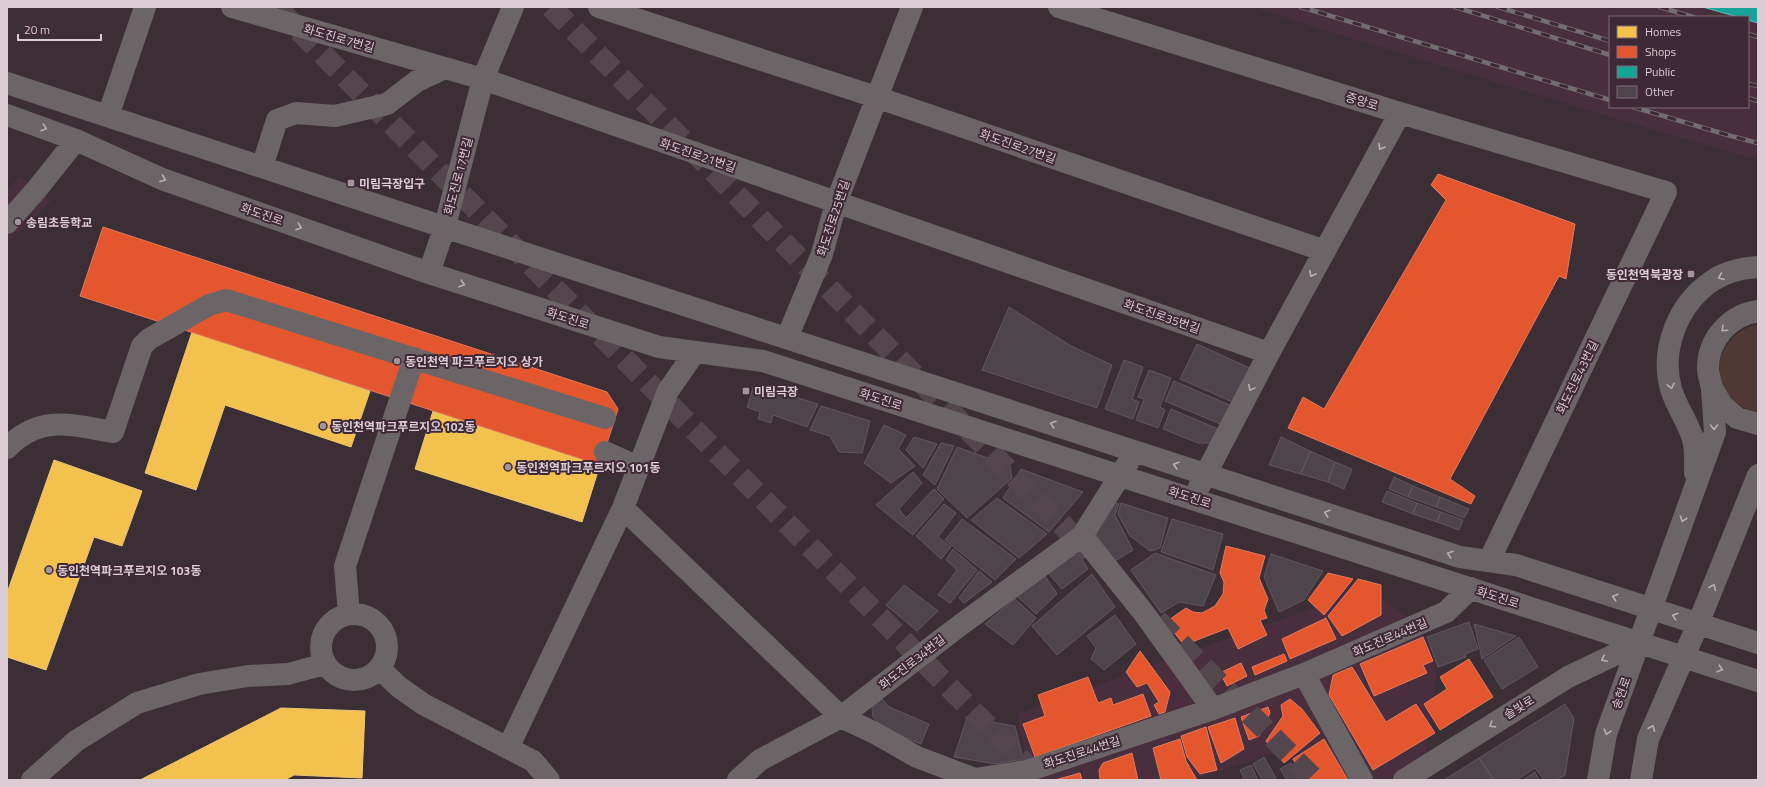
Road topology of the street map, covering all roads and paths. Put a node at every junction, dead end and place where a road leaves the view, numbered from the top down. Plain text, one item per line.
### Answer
1 (145, 7) edge
2 (232, 7) edge
3 (513, 7) edge
4 (599, 7) edge
5 (912, 7) edge
6 (1059, 7) edge
7 (445, 68) junction
8 (483, 79) junction
9 (7, 83) edge
10 (876, 98) junction
11 (1400, 113) junction
12 (7, 115) edge
13 (108, 116) junction
14 (76, 140) junction
15 (262, 166) junction
16 (1666, 192) joint
17 (836, 203) junction
18 (7, 223) edge
19 (445, 226) junction
20 (1325, 251) junction
21 (1758, 267) edge
22 (429, 273) junction
23 (1055, 279) joint
24 (1758, 311) edge
25 (787, 338) junction
26 (695, 352) junction
27 (1269, 353) junction
28 (414, 358) junction
29 (1712, 388) junction
30 (605, 418) dead end
31 (1758, 424) edge
32 (7, 448) edge
33 (1135, 451) junction
34 (605, 452) dead end
35 (638, 467) junction
36 (1206, 474) junction
37 (1121, 475) junction
38 (1758, 475) edge
39 (1696, 482) junction
40 (1752, 498) edge
41 (1193, 499) junction
42 (623, 508) junction
43 (1082, 536) junction
44 (1488, 561) junction
45 (1471, 588) junction
46 (1652, 609) junction
47 (349, 614) junction
48 (1698, 624) junction
49 (1639, 643) junction
50 (1758, 643) edge
51 (1683, 657) junction
52 (325, 664) junction
53 (379, 668) junction
54 (1304, 674) junction
55 (1758, 681) edge
56 (1213, 709) junction
57 (841, 717) junction
58 (508, 748) junction
59 (32, 780) edge
60 (549, 780) edge
61 (738, 780) edge
62 (1362, 780) edge
63 (1404, 780) edge
64 (1598, 780) edge
65 (1641, 780) edge

1 - 13 street
2 - 7 street, 화도진로7번길
3 - 8 street, 화도진로17번길
4 - 10 street
5 - 10 street, 화도진로25번길
6 - 11 street, 중앙로
7 - 8 street
7 - 15 street
8 - 17 street, 화도진로21번길
8 - 19 street, 화도진로17번길
9 - 13 street
10 - 17 street, 화도진로25번길
10 - 20 street, 화도진로27번길
11 - 16 street, 중앙로
11 -> 20 street
12 -> 14 street, 화도진로
13 - 15 street
14 - 18 street
14 -> 22 street, 화도진로
15 - 19 street
16 - 44 street, 화도진로43번길
17 - 23 street, 화도진로21번길
17 - 25 street, 화도진로25번길
19 - 22 street, 화도진로17번길
19 - 25 street
20 -> 27 street
21 -> 39 street
22 -> 26 street, 화도진로
23 - 27 street, 화도진로35번길
24 -> 29 street
33 -> 25 street
26 - 35 street
26 - 37 street, 화도진로
27 -> 36 street
28 - 30 street
28 - 32 street
28 - 47 street
29 - 31 street
29 -> 39 street, 송현로
36 -> 33 street
33 - 37 street, 화도진로34번길
34 - 35 street
35 - 42 street
36 - 41 street
44 -> 36 street
37 - 41 street, 화도진로
37 - 43 street, 화도진로34번길
38 - 40 street
39 -> 46 street, 송현로
48 -> 40 street
41 - 45 street, 화도진로
42 - 57 street, 화도진로44번길
42 - 58 street
43 - 56 street
43 - 57 street, 화도진로34번길
46 -> 44 street
45 - 49 street, 화도진로
45 - 54 street, 화도진로44번길
48 -> 46 street
46 - 49 street, 송현로
47 - 52 street
47 - 53 street
48 - 50 street
48 - 51 street
49 - 51 street, 화도진로
49 -> 63 street, 솔빛로
49 -> 64 street, 송현로
51 -> 55 street, 화도진로
65 -> 51 street
52 - 53 street
52 - 59 street
53 - 58 street
54 - 56 street, 화도진로44번길
54 - 62 street
56 - 57 street, 화도진로44번길
57 - 61 street, 화도진로34번길
58 - 60 street

